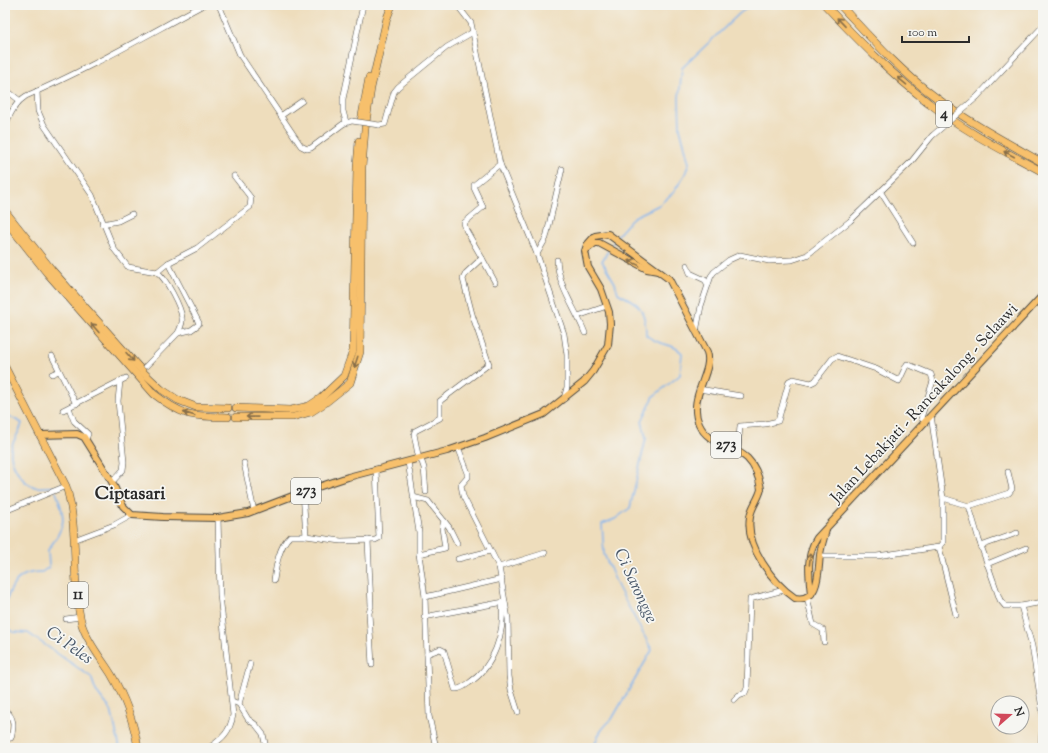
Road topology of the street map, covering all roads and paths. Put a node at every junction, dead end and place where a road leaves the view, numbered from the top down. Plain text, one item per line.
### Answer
1 (204, 5) edge
2 (219, 5) edge
3 (363, 5) edge
4 (388, 5) edge
5 (392, 5) edge
6 (456, 5) edge
7 (825, 5) edge
8 (840, 5) edge
9 (1043, 26) edge
10 (473, 32) junction
11 (5, 89) edge
12 (37, 91) junction
13 (19, 100) junction
14 (302, 101) dead end
15 (282, 115) junction
16 (349, 121) junction
17 (5, 125) edge
18 (1043, 163) edge
19 (500, 164) junction
20 (562, 169) dead end
21 (1043, 172) edge
22 (234, 176) dead end
23 (880, 192) junction
24 (5, 211) edge
25 (132, 214) dead end
26 (5, 220) edge
27 (102, 224) junction
28 (913, 243) dead end
29 (585, 251) junction
30 (537, 254) junction
31 (482, 258) junction
32 (557, 260) dead end
33 (168, 263) junction
34 (687, 265) dead end
35 (658, 271) junction
36 (157, 272) junction
37 (495, 282) dead end
38 (708, 285) junction
39 (1043, 295) edge
40 (607, 306) junction
41 (578, 316) junction
42 (178, 333) junction
43 (585, 333) dead end
44 (695, 333) junction
45 (52, 356) dead end
46 (146, 366) dead end
47 (5, 367) edge
48 (58, 371) junction
49 (52, 374) dead end
50 (126, 378) dead end
51 (120, 381) junction
52 (699, 389) junction
53 (741, 396) dead end
54 (564, 400) junction
55 (76, 404) junction
56 (69, 408) junction
57 (228, 408) dead end
58 (236, 408) dead end
59 (63, 410) dead end
60 (931, 415) junction
61 (228, 416) dead end
62 (236, 417) dead end
63 (926, 421) junction
64 (40, 435) junction
65 (86, 439) junction
66 (458, 447) junction
67 (738, 450) junction
68 (420, 459) junction
69 (408, 462) junction
70 (244, 463) dead end
71 (376, 469) junction
72 (1008, 472) dead end
73 (112, 482) junction
74 (66, 486) junction
75 (302, 492) junction
76 (426, 492) dead end
77 (413, 497) junction
78 (943, 498) junction
79 (969, 506) junction
80 (5, 511) edge
81 (254, 511) junction
82 (132, 515) junction
83 (218, 518) junction
84 (444, 522) junction
85 (826, 530) junction
86 (1017, 533) dead end
87 (306, 536) junction
88 (74, 540) junction
89 (368, 540) junction
90 (457, 543) dead end
91 (981, 546) junction
92 (939, 547) junction
93 (1026, 548) dead end
94 (490, 551) junction
95 (545, 553) dead end
96 (419, 554) junction
97 (820, 556) junction
98 (458, 559) dead end
99 (987, 564) junction
100 (499, 567) junction
101 (502, 579) junction
102 (274, 580) dead end
103 (784, 590) junction
104 (809, 595) junction
105 (424, 597) junction
106 (504, 602) junction
107 (1043, 602) edge
108 (1021, 606) junction
109 (503, 614) junction
110 (956, 615) dead end
111 (80, 617) junction
112 (424, 617) junction
113 (66, 619) dead end
114 (508, 619) junction
115 (824, 642) dead end
116 (427, 654) junction
117 (250, 664) dead end
118 (372, 665) dead end
119 (734, 700) dead end
120 (232, 702) junction
121 (239, 704) junction
122 (5, 710) edge
123 (518, 712) dead end
124 (1043, 715) edge
125 (5, 739) edge
126 (138, 748) edge
127 (209, 748) edge
128 (266, 748) edge
129 (436, 748) edge
130 (1041, 748) edge

1 - 12 street
2 - 15 street
3 - 16 street
4 - 58 highway
5 -> 62 highway
6 - 10 street
21 -> 7 highway, 4
8 - 18 highway, 4
9 - 23 street, bridge
10 - 16 street, bridge
10 - 19 street
11 - 13 street
12 - 13 street
12 - 27 street
13 - 17 street
14 - 15 street
15 - 16 street
19 - 30 street
19 - 31 street
20 - 30 street
22 - 33 street
23 - 28 street
23 - 38 street
24 -> 57 highway
25 - 27 street
61 -> 26 highway
27 - 36 street
35 -> 29 main road, 273
29 - 35 main road, 273
29 - 40 main road, 273
30 - 54 street
31 - 37 street
31 - 68 street
32 - 41 street
33 - 36 street
33 - 42 street
34 - 38 street
35 - 44 main road, 273
36 - 42 street
38 - 44 street
39 - 60 main road, Jalan Lebakjati - Rancakalong - Selaawi
40 - 41 street
40 - 54 main road, 273
41 - 43 street
42 - 46 street
44 - 52 main road, 273
45 - 48 street
47 - 64 highway, 11
48 - 49 street
48 - 55 street
50 - 51 street
51 - 55 street
51 - 73 street
52 - 53 street
52 - 67 main road, 273
54 - 66 main road, 273
55 - 56 street
56 - 59 street
56 - 65 street
60 - 63 main road, Jalan Lebakjati - Rancakalong - Selaawi
60 - 78 street
63 - 67 street
63 - 85 main road, Jalan Lebakjati - Rancakalong - Selaawi
64 - 65 main road
64 - 74 highway, 11
65 - 73 main road
66 - 68 main road, 273
66 - 94 street
67 - 103 main road, 273
68 - 69 main road, 273
68 - 76 street
69 - 71 main road, 273
69 - 77 street
70 - 81 street
71 - 75 main road, 273
71 - 89 street
72 - 79 street
73 - 82 main road
74 - 80 street
74 - 88 highway, 11
75 - 81 main road, 273
75 - 87 street
77 - 84 street
77 - 96 street
78 - 79 street
78 - 92 street
79 - 91 street
81 - 83 main road, 273
82 - 83 main road, 273
82 - 88 street
83 - 120 street
84 - 90 street
84 - 96 street
85 - 97 main road, Jalan Lebakjati - Rancakalong - Selaawi
104 -> 85 main road, Jalan Lebakjati - Rancakalong - Selaawi
86 - 91 street
87 - 89 street
87 - 102 street
88 - 111 highway, 11
89 - 118 street
91 - 99 street
92 - 97 street
92 - 110 street
93 - 99 street
94 - 98 street
94 - 100 street
95 - 100 street
96 - 105 street
97 - 104 main road, Jalan Lebakjati - Rancakalong - Selaawi
99 - 108 street
100 - 101 street
101 - 105 street
101 - 106 street
103 - 104 main road, 273
103 - 119 street
104 - 115 street
105 - 112 street
106 - 109 street
106 - 112 street
106 - 114 street
107 - 108 street
108 - 124 street
109 - 114 street
109 - 116 street
111 - 113 street
111 - 126 highway, 11
112 - 116 street
114 - 123 street
116 - 129 street
117 - 121 street
120 - 121 street
120 - 127 street
121 - 128 street
122 - 125 street
124 - 130 street

